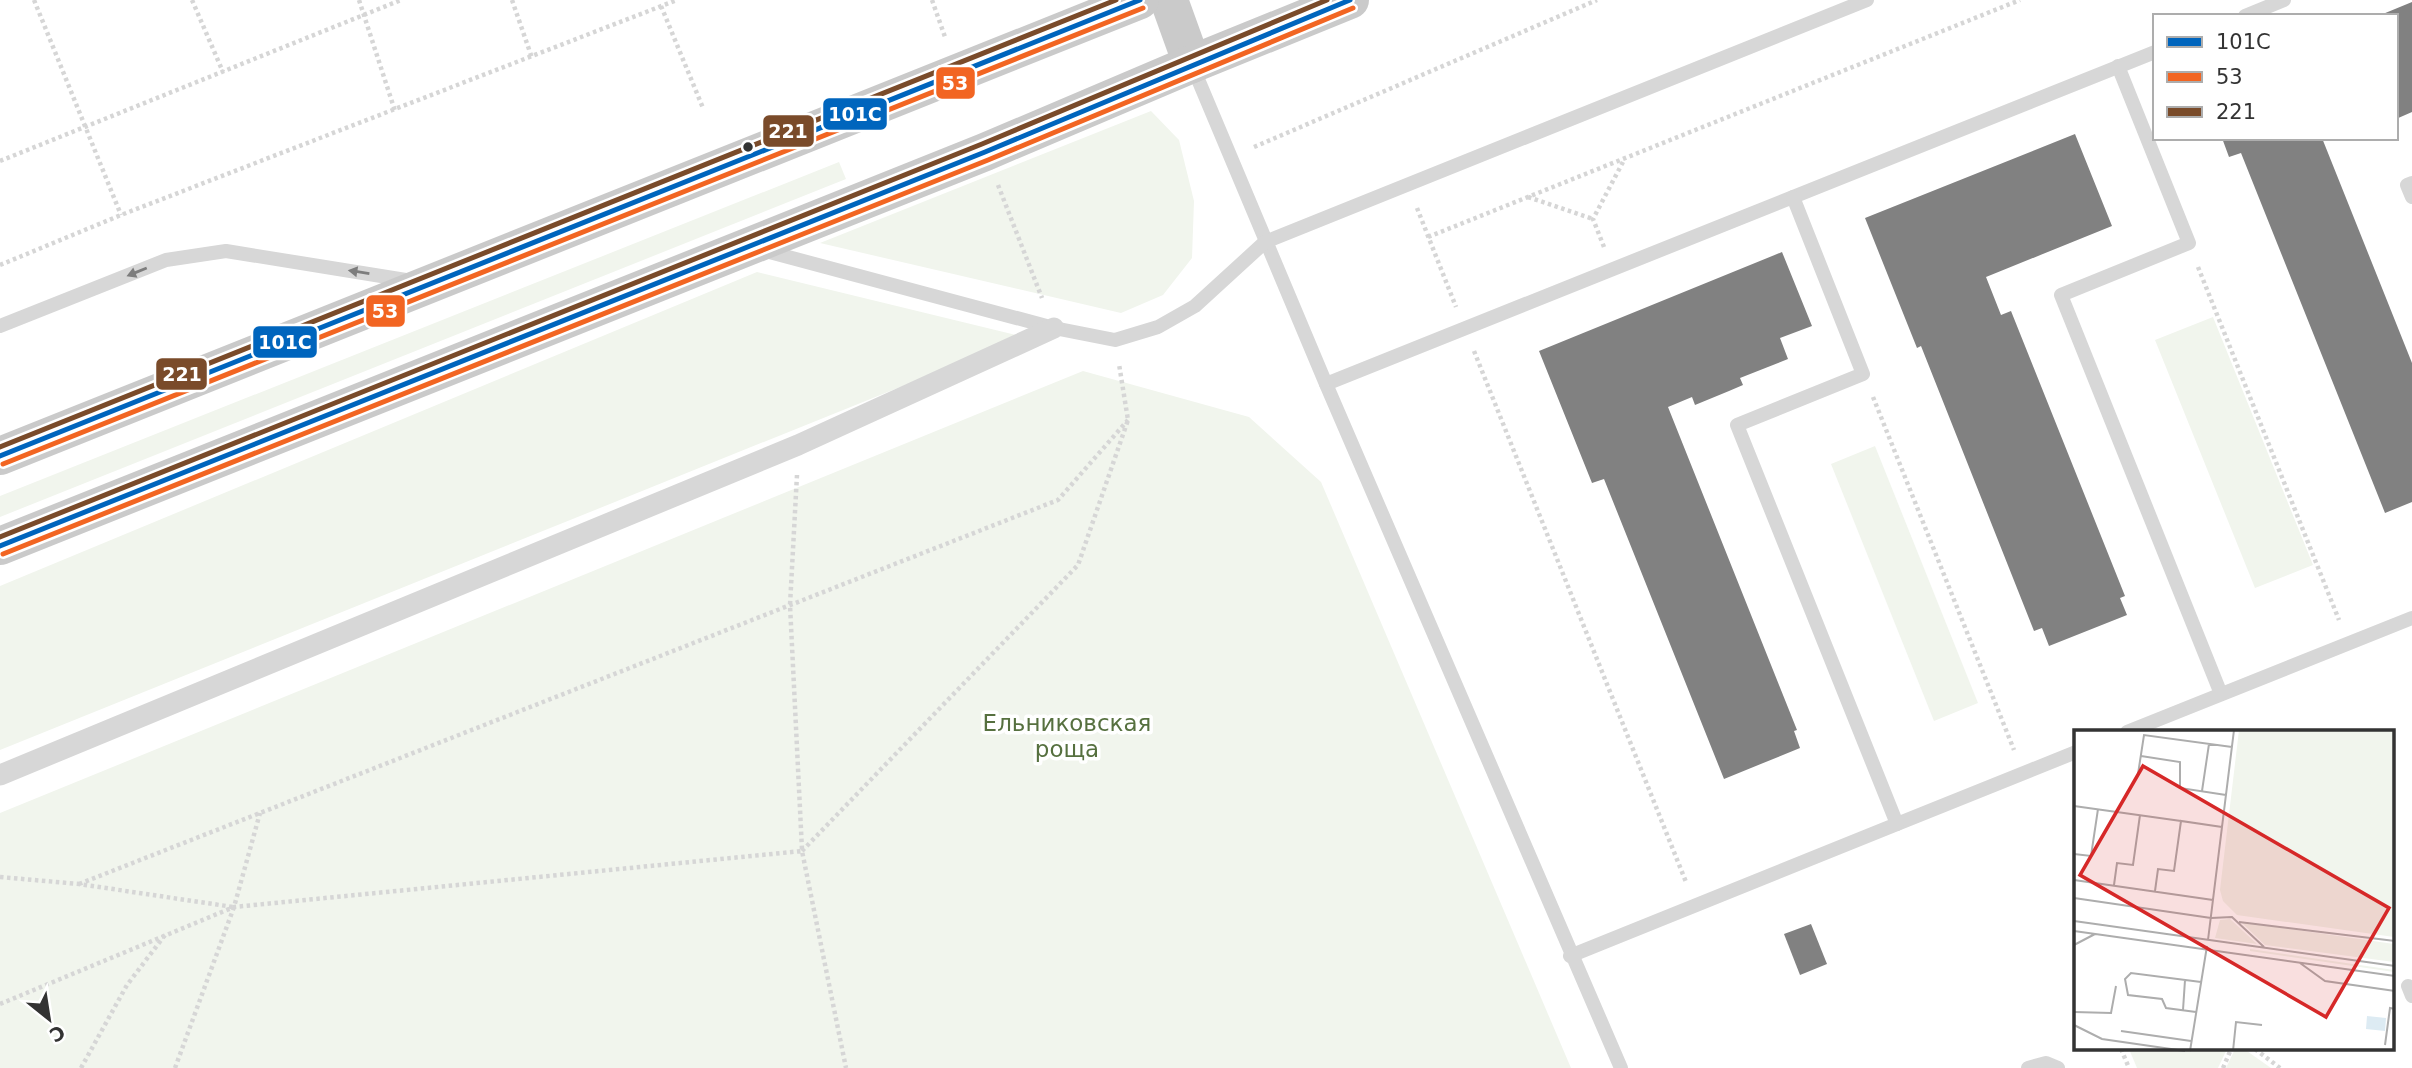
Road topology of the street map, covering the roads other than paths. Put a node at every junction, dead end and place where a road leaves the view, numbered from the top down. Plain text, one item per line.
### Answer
1 (1140, 0) edge
2 (1169, 0) edge
3 (1350, 0) edge
4 (1867, 0) edge
5 (2284, 0) edge
6 (2250, 14) edge
7 (2153, 53) edge
8 (1192, 64) junction
9 (2118, 66) junction
10 (2412, 183) edge
11 (1793, 197) junction
12 (2412, 197) edge
13 (1265, 242) junction
14 (747, 246) junction
15 (427, 284) junction
16 (0, 326) edge
17 (1054, 328) junction
18 (1326, 384) junction
19 (0, 456) edge
20 (0, 546) edge
21 (2412, 618) edge
22 (2221, 694) junction
23 (2132, 730) edge
24 (2074, 753) edge
25 (0, 775) edge
26 (1897, 824) junction
27 (1570, 956) junction
28 (1621, 1068) edge
29 (2028, 1068) edge
30 (2058, 1068) edge

1 - 15 main road
2 - 8 main road
3 - 8 main road
4 - 13 lane
5 - 6 lane
7 - 9 lane
8 - 13 lane
8 - 14 main road
9 - 11 lane
9 - 22 lane
10 - 12 lane
11 - 18 lane
11 - 26 lane
13 - 17 lane
13 - 18 lane
14 - 17 lane
14 - 20 main road
15 -> 16 lane
15 - 19 main road
17 - 25 street
18 - 27 lane
21 - 22 lane
22 - 23 lane
24 - 26 lane
26 - 27 lane
27 - 28 lane
29 - 30 lane

